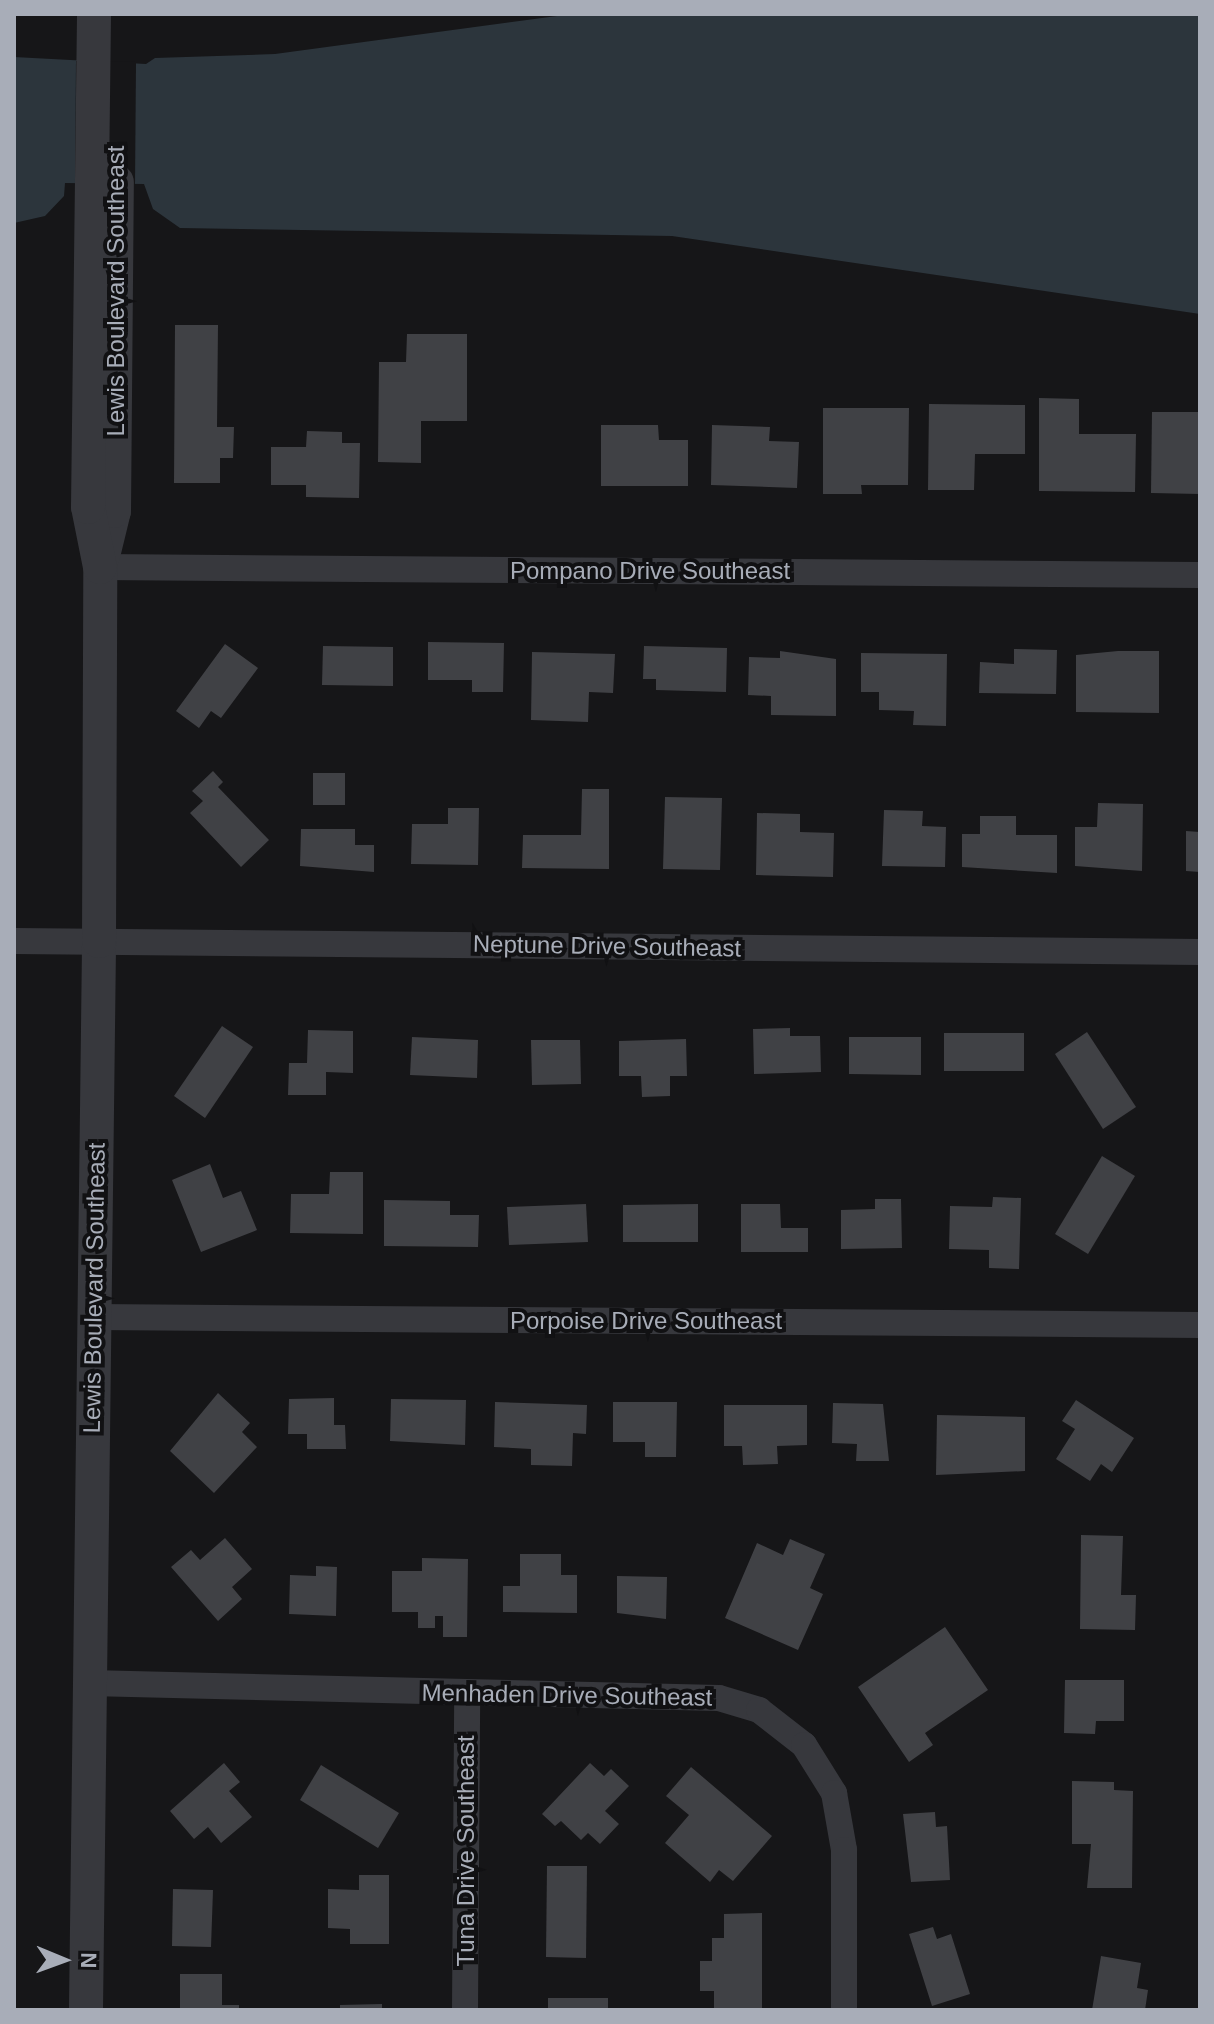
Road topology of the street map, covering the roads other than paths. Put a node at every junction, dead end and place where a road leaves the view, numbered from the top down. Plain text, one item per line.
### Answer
1 (94, 14) edge
2 (118, 14) edge
3 (106, 62) junction
4 (100, 567) junction
5 (1200, 575) edge
6 (14, 941) edge
7 (99, 941) junction
8 (1200, 952) edge
9 (93, 1317) junction
10 (1200, 1325) edge
11 (89, 1683) junction
12 (467, 1693) junction
13 (86, 2010) edge
14 (465, 2010) edge
15 (844, 2010) edge

1 - 3 street, Lewis Boulevard Southeast
2 - 3 street, Lewis Boulevard Southeast
3 - 4 street, Lewis Boulevard Southeast
4 - 5 street, Pompano Drive Southeast
4 - 7 street, Lewis Boulevard Southeast
6 - 7 street, Neptune Drive Southeast
7 - 8 street, Neptune Drive Southeast
7 - 9 street, Lewis Boulevard Southeast
9 - 10 street, Porpoise Drive Southeast
9 - 11 street, Lewis Boulevard Southeast
11 - 12 street, Menhaden Drive Southeast
11 - 13 street, Lewis Boulevard Southeast
12 - 14 street, Tuna Drive Southeast
12 - 15 street, Menhaden Drive Southeast

